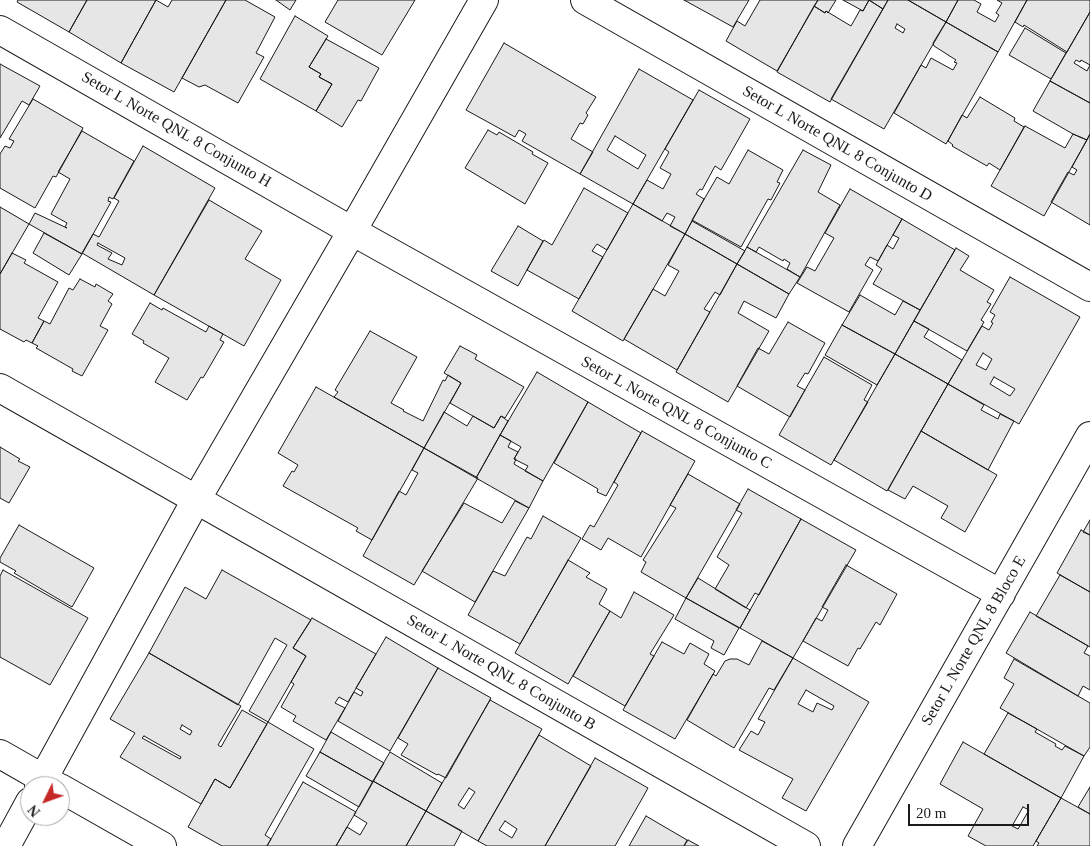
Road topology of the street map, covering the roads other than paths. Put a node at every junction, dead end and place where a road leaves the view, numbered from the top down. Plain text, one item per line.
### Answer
1 (484, 0) edge
2 (585, 0) edge
3 (0, 30) edge
4 (352, 231) junction
5 (1090, 287) edge
6 (0, 388) edge
7 (1090, 436) edge
8 (196, 500) junction
9 (1000, 594) junction
10 (0, 754) edge
11 (35, 776) edge
12 (54, 776) edge
13 (70, 796) edge
14 (20, 820) edge
15 (6, 846) edge
16 (162, 846) edge
17 (806, 846) edge
18 (858, 846) edge

1 - 4 street
2 - 5 street, Setor L Norte QNL 8 Conjunto D
3 - 4 street, Setor L Norte QNL 8 Conjunto H
4 - 8 street
4 - 9 street, Setor L Norte QNL 8 Conjunto C
6 - 8 street, Setor L Norte QNL 8 Conjunto B
7 - 9 street, Setor L Norte QNL 8 Bloco E
8 - 12 street
8 - 17 street, Setor L Norte QNL 8 Conjunto B
9 - 18 street, Setor L Norte QNL 8 Bloco E
10 - 11 street
13 - 16 street
14 - 15 street

